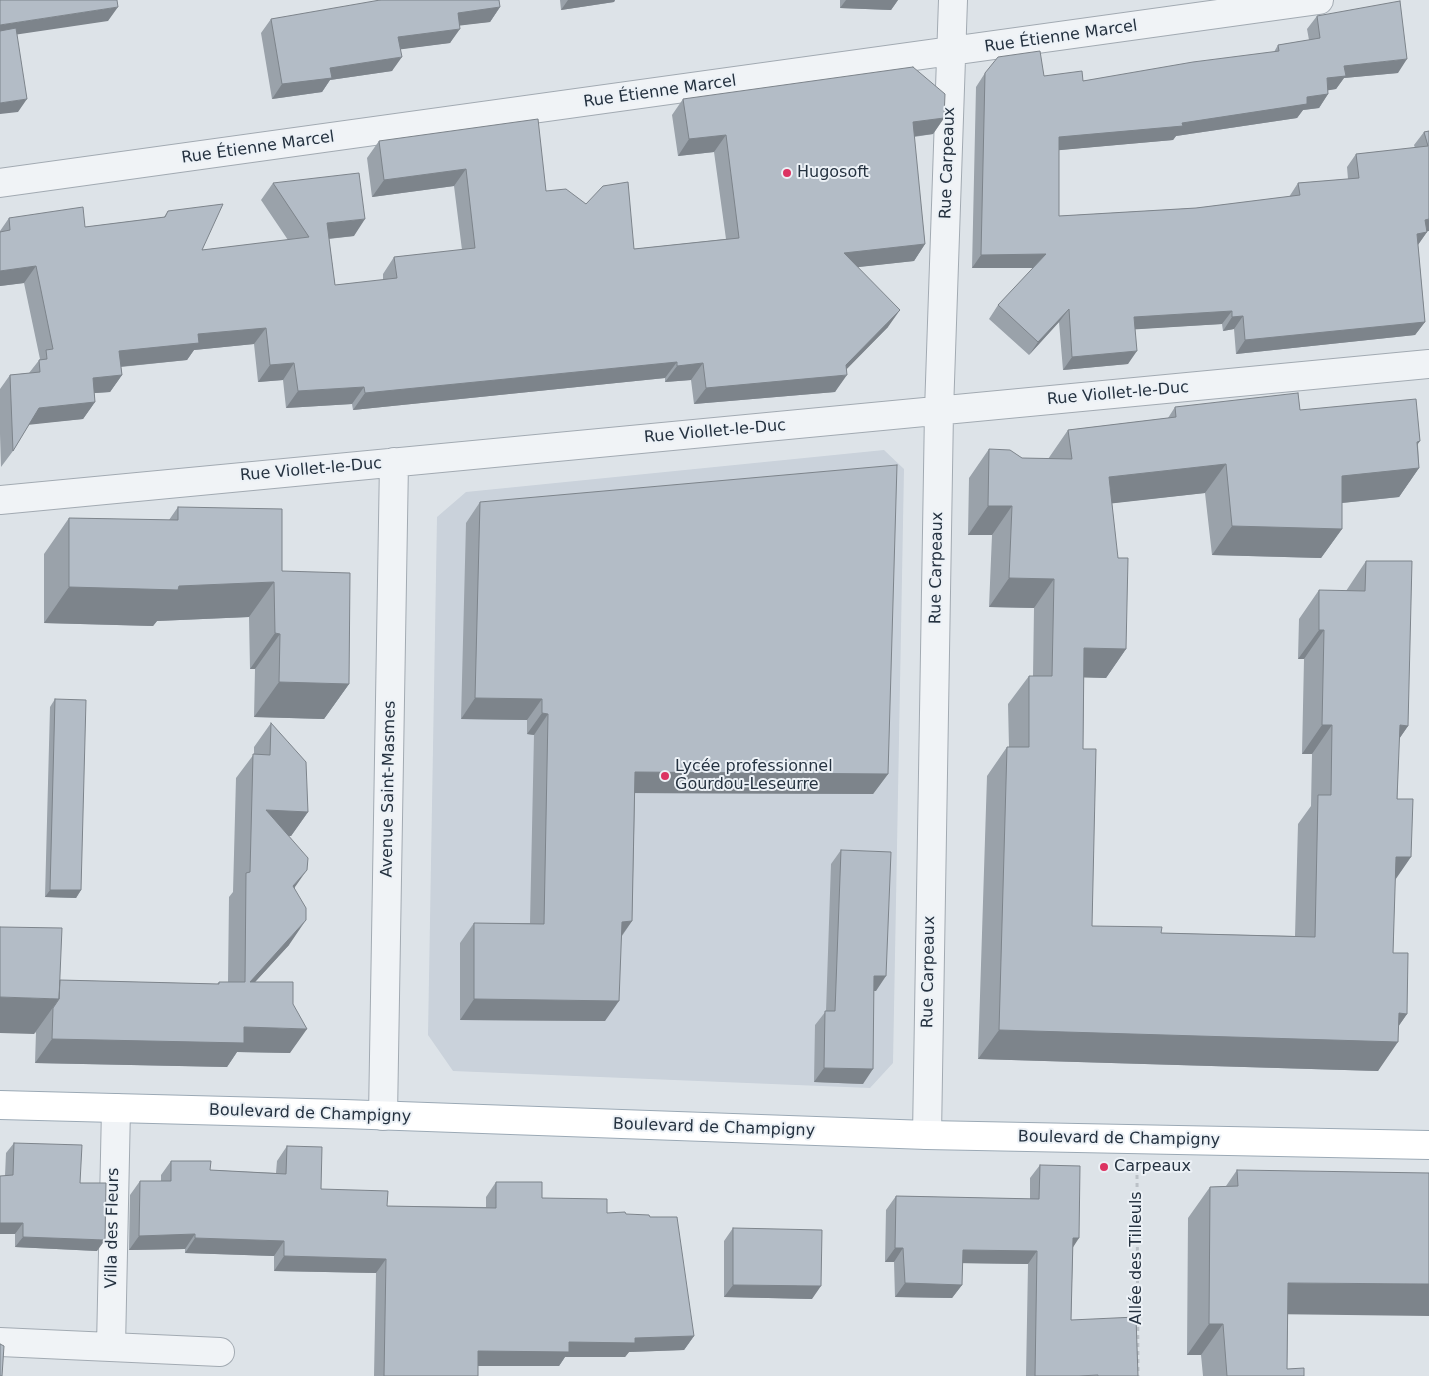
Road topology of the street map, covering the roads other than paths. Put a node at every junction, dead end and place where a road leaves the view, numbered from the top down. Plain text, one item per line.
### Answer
1 (953, 0) edge
2 (1319, 0) edge
3 (952, 52) junction
4 (0, 183) edge
5 (1429, 364) edge
6 (939, 411) junction
7 (394, 462) junction
8 (0, 500) edge
9 (0, 1105) edge
10 (116, 1108) junction
11 (383, 1116) junction
12 (927, 1135) junction
13 (1429, 1145) edge
14 (0, 1342) edge
15 (111, 1347) junction
16 (220, 1352) dead end

1 - 3 street, Rue Carpeaux
2 - 3 street, Rue Étienne Marcel
3 - 4 street, Rue Étienne Marcel
3 - 6 street, Rue Carpeaux
5 - 6 street, Rue Viollet-le-Duc
6 - 7 street, Rue Viollet-le-Duc
6 - 12 street, Rue Carpeaux
7 - 8 street, Rue Viollet-le-Duc
7 - 11 street, Avenue Saint-Masmes
9 - 10 main road, Boulevard de Champigny
10 - 11 main road, Boulevard de Champigny
10 - 15 street, Villa des Fleurs
11 - 12 main road, Boulevard de Champigny
12 - 13 main road, Boulevard de Champigny
14 - 15 street
15 - 16 street

